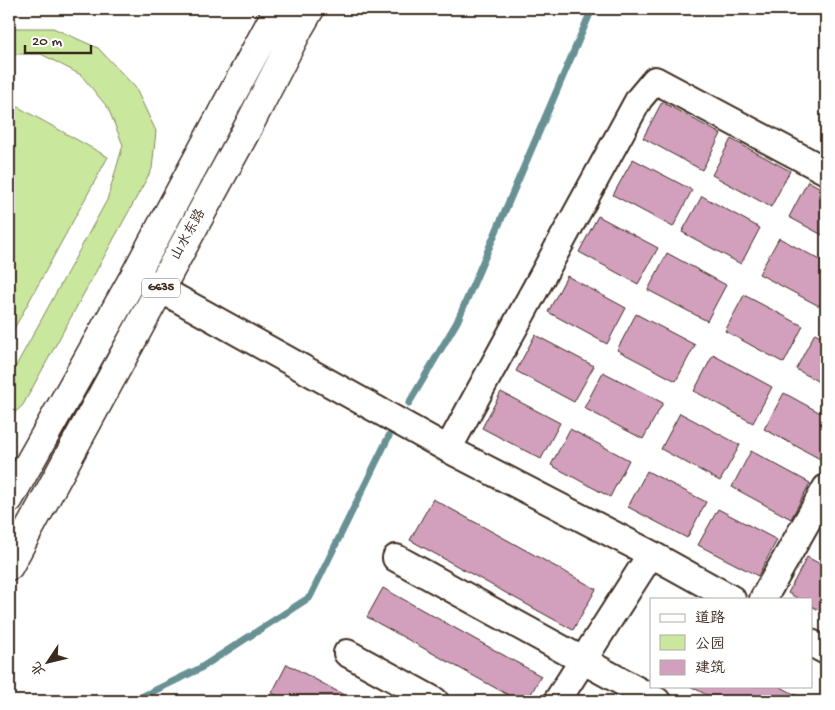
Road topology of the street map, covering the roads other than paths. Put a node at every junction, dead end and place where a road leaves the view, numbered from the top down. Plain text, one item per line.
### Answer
1 (278, 9) edge
2 (310, 9) edge
3 (826, 171) edge
4 (135, 275) junction
5 (160, 289) junction
6 (448, 450) junction
7 (826, 488) edge
8 (9, 500) edge
9 (651, 554) junction
10 (396, 558) dead end
11 (9, 566) edge
12 (730, 598) edge
13 (764, 598) edge
14 (812, 644) edge
15 (826, 651) edge
16 (347, 653) dead end
17 (583, 660) junction
18 (435, 701) edge
19 (557, 701) edge
20 (657, 701) edge

1 - 4 highway, 山水东路 / G635
2 - 5 highway, 山水东路 / G635
3 - 6 street
4 - 5 street
4 - 8 highway, 山水东路 / G635
5 - 6 street
5 - 11 highway, 山水东路 / G635
6 - 9 street
7 - 13 street
9 - 12 street
9 - 17 street
10 - 17 street
14 - 15 street
16 - 18 street
17 - 19 street
17 - 20 street

